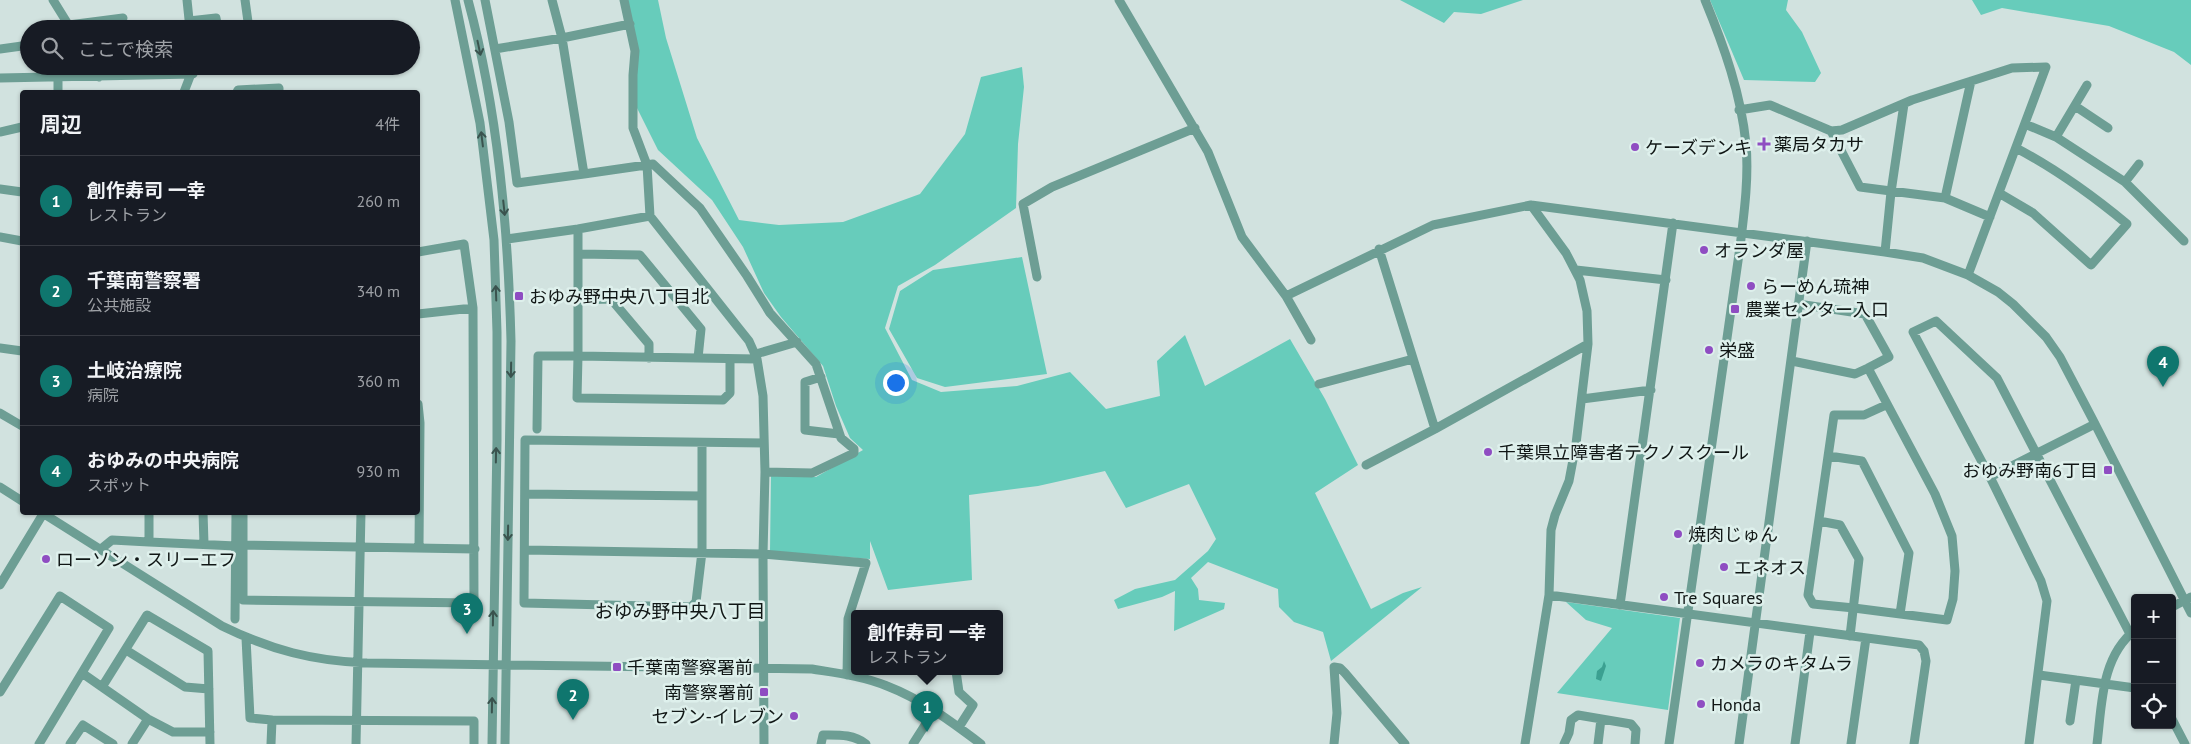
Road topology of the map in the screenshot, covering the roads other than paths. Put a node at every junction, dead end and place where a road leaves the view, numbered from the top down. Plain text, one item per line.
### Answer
1 (53, 0) edge
2 (187, 0) edge
3 (245, 0) edge
4 (454, 0) edge
5 (468, 0) edge
6 (484, 0) edge
7 (552, 0) edge
8 (624, 0) edge
9 (1119, 0) edge
10 (1705, 0) edge
11 (123, 18) dead end
12 (66, 20) edge
13 (111, 20) edge
14 (189, 20) edge
15 (248, 20) edge
16 (630, 24) junction
17 (562, 38) junction
18 (20, 47) edge
19 (0, 49) edge
20 (495, 49) junction
21 (126, 75) edge
22 (191, 75) edge
23 (58, 76) junction
24 (99, 77) joint
25 (0, 78) edge
26 (1971, 81) junction
27 (2087, 85) dead end
28 (58, 90) edge
29 (185, 90) edge
30 (238, 90) edge
31 (279, 90) edge
32 (1904, 104) junction
33 (2075, 106) junction
34 (1739, 110) junction
35 (2025, 124) junction
36 (20, 127) edge
37 (1195, 128) junction
38 (2108, 128) dead end
39 (1831, 131) junction
40 (0, 132) edge
41 (2056, 137) junction
42 (2016, 148) junction
43 (2139, 164) dead end
44 (647, 165) junction
45 (584, 174) junction
46 (2125, 182) junction
47 (0, 189) edge
48 (20, 192) edge
49 (1891, 192) junction
50 (1999, 193) junction
51 (1945, 198) junction
52 (1531, 205) junction
53 (650, 216) junction
54 (1990, 217) junction
55 (1673, 223) junction
56 (578, 229) junction
57 (1742, 231) junction
58 (0, 237) edge
59 (507, 239) junction
60 (20, 241) edge
61 (1807, 241) junction
62 (2184, 241) dead end
63 (1379, 249) junction
64 (420, 252) edge
65 (1885, 252) junction
66 (579, 254) junction
67 (1576, 270) junction
68 (1968, 275) junction
69 (1037, 277) dead end
70 (1666, 280) junction
71 (1286, 296) junction
72 (577, 300) junction
73 (1798, 304) junction
74 (473, 308) junction
75 (420, 314) edge
76 (1312, 340) dead end
77 (797, 342) junction
78 (1588, 344) junction
79 (0, 348) edge
80 (20, 351) edge
81 (578, 356) junction
82 (757, 357) junction
83 (649, 358) junction
84 (698, 358) junction
85 (730, 359) junction
86 (1413, 359) junction
87 (1792, 361) junction
88 (1868, 368) junction
89 (821, 377) junction
90 (1319, 384) dead end
91 (1651, 390) junction
92 (1582, 399) junction
93 (1886, 405) junction
94 (0, 413) edge
95 (2095, 424) junction
96 (20, 425) edge
97 (537, 429) dead end
98 (1435, 429) junction
99 (839, 434) junction
100 (702, 443) junction
101 (764, 443) junction
102 (2035, 454) junction
103 (1829, 456) junction
104 (1366, 465) dead end
105 (765, 472) junction
106 (1990, 477) junction
107 (0, 487) edge
108 (525, 494) junction
109 (702, 496) junction
110 (20, 500) edge
111 (41, 515) edge
112 (45, 515) edge
113 (149, 515) edge
114 (203, 515) edge
115 (236, 515) edge
116 (243, 515) edge
117 (361, 515) edge
118 (419, 515) edge
119 (1818, 521) junction
120 (149, 542) junction
121 (204, 544) junction
122 (240, 545) junction
123 (360, 546) junction
124 (418, 547) junction
125 (100, 549) junction
126 (474, 549) junction
127 (525, 550) junction
128 (702, 552) junction
129 (763, 554) junction
130 (0, 585) edge
131 (1549, 595) junction
132 (2188, 599) edge
133 (359, 601) junction
134 (1620, 605) junction
135 (2176, 605) edge
136 (1854, 608) junction
137 (2191, 613) edge
138 (1689, 614) junction
139 (1900, 614) junction
140 (235, 619) dead end
141 (1755, 622) junction
142 (2131, 630) edge
143 (1810, 632) junction
144 (2131, 633) edge
145 (1850, 636) junction
146 (246, 638) junction
147 (851, 638) edge
148 (1866, 638) junction
149 (126, 650) junction
150 (851, 650) edge
151 (357, 663) junction
152 (493, 666) junction
153 (506, 666) junction
154 (764, 667) junction
155 (82, 673) junction
156 (847, 675) junction
157 (957, 675) edge
158 (2039, 675) junction
159 (2076, 680) junction
160 (2105, 684) junction
161 (102, 687) junction
162 (2131, 687) edge
163 (209, 689) junction
164 (0, 692) edge
165 (934, 711) junction
166 (148, 719) junction
167 (1601, 719) junction
168 (272, 720) junction
169 (356, 721) junction
170 (2070, 721) dead end
171 (959, 727) junction
172 (2176, 727) edge
173 (210, 732) junction
174 (39, 744) edge
175 (70, 744) edge
176 (113, 744) edge
177 (132, 744) edge
178 (210, 744) edge
179 (271, 744) edge
180 (356, 744) edge
181 (474, 744) edge
182 (492, 744) edge
183 (505, 744) edge
184 (764, 744) edge
185 (821, 744) edge
186 (866, 744) edge
187 (913, 744) edge
188 (981, 744) edge
189 (1334, 744) edge
190 (1405, 744) edge
191 (1524, 744) edge
192 (1564, 744) edge
193 (1598, 744) edge
194 (1635, 744) edge
195 (1669, 744) edge
196 (1738, 744) edge
197 (1794, 744) edge
198 (1851, 744) edge
199 (1914, 744) edge
200 (2029, 744) edge
201 (2098, 744) edge
202 (2185, 744) edge

1 - 12 street
2 - 14 street
3 - 15 street
152 -> 4 street
5 -> 59 street
6 - 20 street
7 - 17 street
8 - 16 street
9 - 37 street
10 - 34 street
11 - 13 street
16 - 17 street
16 - 44 street
17 - 20 street
17 - 45 street
18 - 19 street
20 - 45 street
21 - 24 street
22 - 29 street
23 - 24 street
23 - 25 street
23 - 28 street
26 - 32 street
26 - 35 street
26 - 51 street
27 - 33 street
30 - 31 street
32 - 39 street
32 - 49 street
33 - 38 street
33 - 41 street
34 - 39 street
34 - 57 street
35 - 41 street
35 - 42 street
36 - 40 street
37 - 69 street
37 - 71 street
39 - 49 street
41 - 46 street
42 - 50 street
42 - 50 street
43 - 46 street
44 - 45 street
44 - 53 street
44 - 77 street
46 - 62 street
47 - 48 street
49 - 51 street
49 - 65 street
50 - 54 street
51 - 54 street
52 - 55 street
52 - 63 street
52 - 67 street
53 - 56 street
53 - 82 street
54 - 68 street
55 - 57 street
55 - 70 street
56 - 59 street
56 - 66 street
57 - 61 street
57 - 138 street
58 - 60 street
59 -> 153 street
61 - 65 street
61 - 73 street
63 - 71 street
63 - 86 street
64 - 74 street
65 - 68 street
66 - 72 street
66 - 84 street
67 - 70 street
67 - 78 street
68 - 95 street
70 - 91 street
71 - 76 street
72 - 81 street
72 - 83 street
73 - 87 street
73 - 88 street
74 - 75 street
74 - 126 street
77 - 82 street
77 - 89 street
78 - 92 street
78 - 98 street
79 - 80 street
81 - 83 street
81 - 85 street
81 - 97 street
82 - 85 street
82 - 101 street
83 - 84 street
84 - 85 street
86 - 90 street
86 - 98 street
87 - 88 street
87 - 141 street
88 - 93 street
89 - 99 street
89 - 99 street
91 - 92 street
91 - 134 street
92 - 131 street
93 - 103 street
93 - 139 street
94 - 96 street
95 - 102 street
95 - 132 street
98 - 104 street
99 - 105 street
100 - 101 street
100 - 108 street
100 - 109 street
101 - 105 street
102 - 106 street
102 - 106 street
102 - 142 street
103 - 119 street
103 - 139 street
105 - 129 street
106 - 158 street
107 - 110 street
108 - 109 street
108 - 127 street
109 - 128 street
111 - 130 street
112 - 125 street
113 - 120 street
114 - 121 street
115 - 122 street
116 - 122 street
117 - 123 street
118 - 124 street
119 - 136 street
119 - 136 street
120 - 121 street
120 - 125 street
121 - 122 street
122 - 123 street
122 - 133 street
122 - 140 street
123 - 124 street
123 - 133 street
124 - 126 street
125 - 146 street
126 - 133 street
127 - 128 street
127 - 128 street
128 - 129 street
129 - 147 street
129 - 154 street
131 - 134 street
131 - 191 street
132 - 135 street
132 - 137 street
133 - 151 street
134 - 138 street
136 - 139 street
136 - 145 street
138 - 141 street
138 - 195 street
141 - 143 street
141 - 196 street
143 - 145 street
143 - 197 street
144 - 160 street
145 - 148 street
146 - 151 street
146 - 168 street
148 - 198 street
148 - 199 street
149 - 161 street
149 - 163 street
149 - 163 street
150 - 156 street
151 - 152 street
151 - 169 street
152 - 153 street
182 -> 152 street
153 - 154 street
153 - 183 street
154 - 156 street
154 - 184 street
155 - 161 street
155 - 164 street
155 - 174 street
156 - 165 street
157 - 171 street
158 - 159 street
158 - 200 street
159 - 160 street
159 - 170 street
160 - 162 street
160 - 201 street
161 - 166 street
163 - 173 street
165 - 171 street
165 - 187 street
166 - 173 street
166 - 177 street
167 - 192 street
167 - 193 street
167 - 194 street
168 - 169 street
168 - 179 street
169 - 180 street
169 - 181 street
171 - 188 street
172 - 202 street
173 - 178 street
175 - 176 street
185 - 186 street
189 - 190 street

